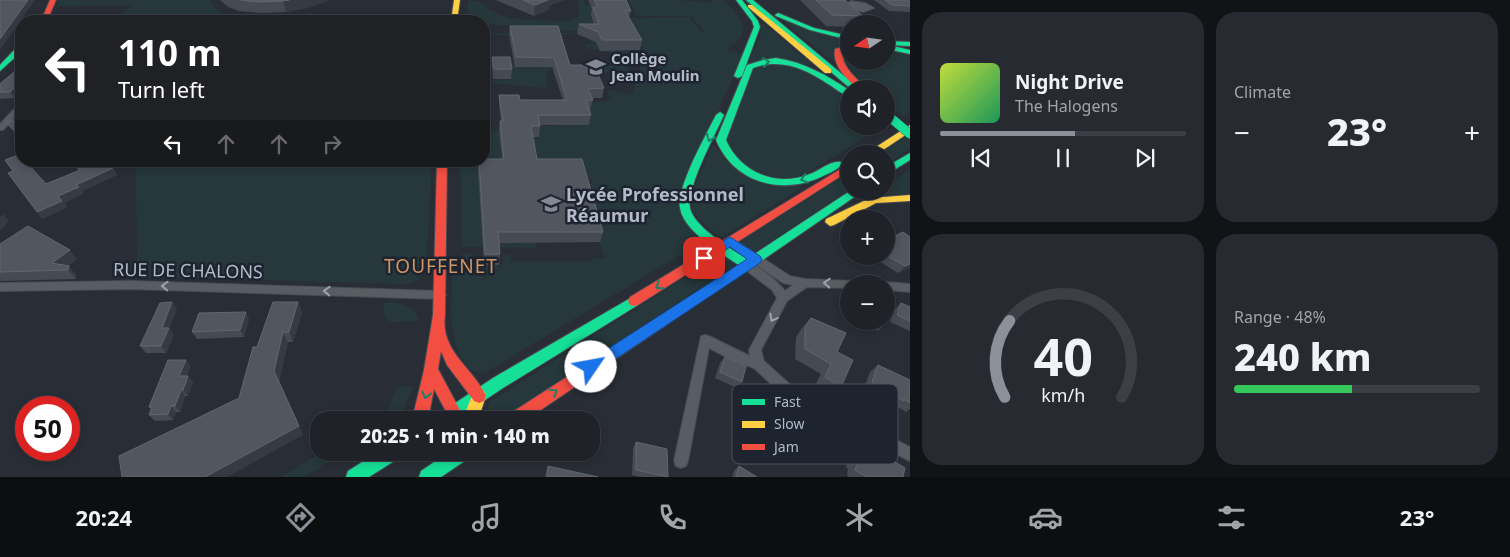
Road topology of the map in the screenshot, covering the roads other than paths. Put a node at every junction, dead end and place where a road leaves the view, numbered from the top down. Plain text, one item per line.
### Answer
1 (53, 0) edge
2 (457, 0) edge
3 (739, 0) edge
4 (743, 0) edge
5 (749, 0) edge
6 (755, 0) edge
7 (47, 15) edge
8 (455, 15) edge
9 (840, 35) edge
10 (895, 43) edge
11 (910, 44) edge
12 (895, 49) edge
13 (840, 50) edge
14 (910, 52) edge
15 (15, 54) edge
16 (840, 67) edge
17 (0, 69) edge
18 (843, 70) edge
19 (845, 80) edge
20 (854, 80) edge
21 (840, 81) edge
22 (840, 88) edge
23 (15, 113) edge
24 (895, 122) edge
25 (0, 128) edge
26 (910, 128) edge
27 (910, 134) edge
28 (884, 145) edge
29 (910, 156) edge
30 (840, 164) edge
31 (895, 166) edge
32 (442, 167) edge
33 (840, 173) edge
34 (910, 198) edge
35 (844, 200) edge
36 (780, 243) junction
37 (726, 244) junction
38 (752, 262) junction
39 (805, 283) junction
40 (840, 284) edge
41 (895, 287) edge
42 (0, 288) edge
43 (910, 288) edge
44 (440, 295) junction
45 (783, 298) junction
46 (437, 329) junction
47 (758, 364) junction
48 (431, 370) junction
49 (780, 384) edge
50 (479, 396) junction
51 (422, 411) edge
52 (453, 411) edge
53 (456, 411) edge
54 (473, 411) edge
55 (527, 411) edge
56 (898, 448) edge
57 (910, 454) edge
58 (381, 461) edge
59 (450, 461) edge
60 (682, 461) dead end
61 (363, 475) edge
62 (427, 477) edge

1 - 7 main road
2 - 8 main road
3 -> 37 main road
4 - 21 main road
5 - 19 main road
6 - 9 main road
10 - 11 main road
12 - 14 main road
13 - 16 main road
15 - 17 main road
18 - 20 main road
30 -> 22 main road
23 - 25 street
24 - 27 main road, bridge
26 - 28 main road
29 - 31 main road
32 - 44 main road
33 - 37 main road
34 - 36 main road
35 - 36 main road
36 - 38 main road
37 - 38 main road
37 -> 50 main road
38 - 39 street
38 - 45 street
55 -> 38 main road
40 -> 39 street
39 - 45 street
41 - 43 street
44 -> 42 street, RUE DE CHALONS
44 - 46 main road
45 -> 47 street
46 - 48 main road
46 - 50 main road
47 - 49 street
47 - 60 street
48 -> 51 main road
48 - 52 main road
50 - 53 main road
50 - 54 main road
56 - 57 street
58 - 61 main road
59 - 62 main road

